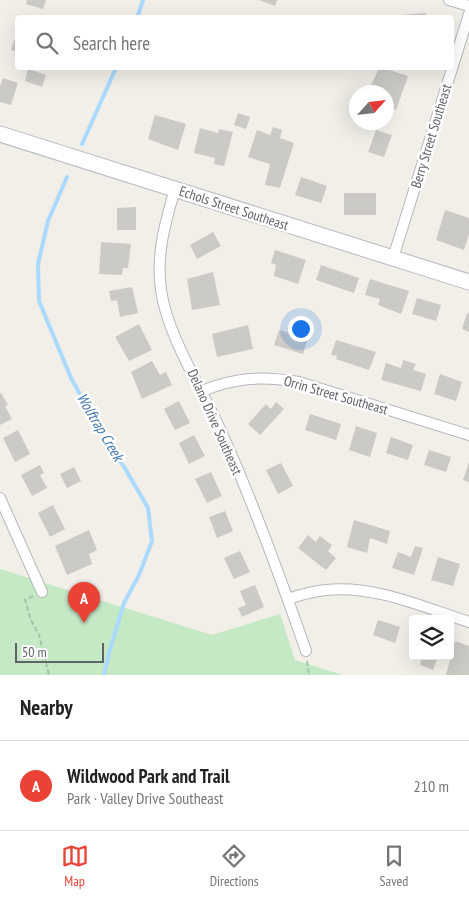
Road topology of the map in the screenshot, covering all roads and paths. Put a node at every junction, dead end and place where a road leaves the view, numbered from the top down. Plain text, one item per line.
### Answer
1 (449, 0) edge
2 (469, 6) edge
3 (469, 14) edge
4 (454, 62) edge
5 (451, 70) edge
6 (0, 134) edge
7 (175, 189) junction
8 (392, 258) junction
9 (469, 282) edge
10 (202, 390) junction
11 (469, 436) edge
12 (0, 498) edge
13 (42, 592) joint
14 (288, 599) junction
15 (469, 622) edge
16 (306, 651) joint
17 (49, 675) edge
18 (309, 675) edge

1 - 2 street
3 - 4 street, Berry Street Southeast
5 - 8 street, Berry Street Southeast
6 - 7 street, Echols Street Southeast
7 - 8 street, Echols Street Southeast
7 - 10 street, Delano Drive Southeast
8 - 9 street, Echols Street Southeast
10 - 11 street, Orrin Street Southeast
10 - 14 street, Delano Drive Southeast
12 - 13 street
13 - 17 path
14 - 15 street
14 - 16 street, Delano Drive Southeast
16 - 18 path

